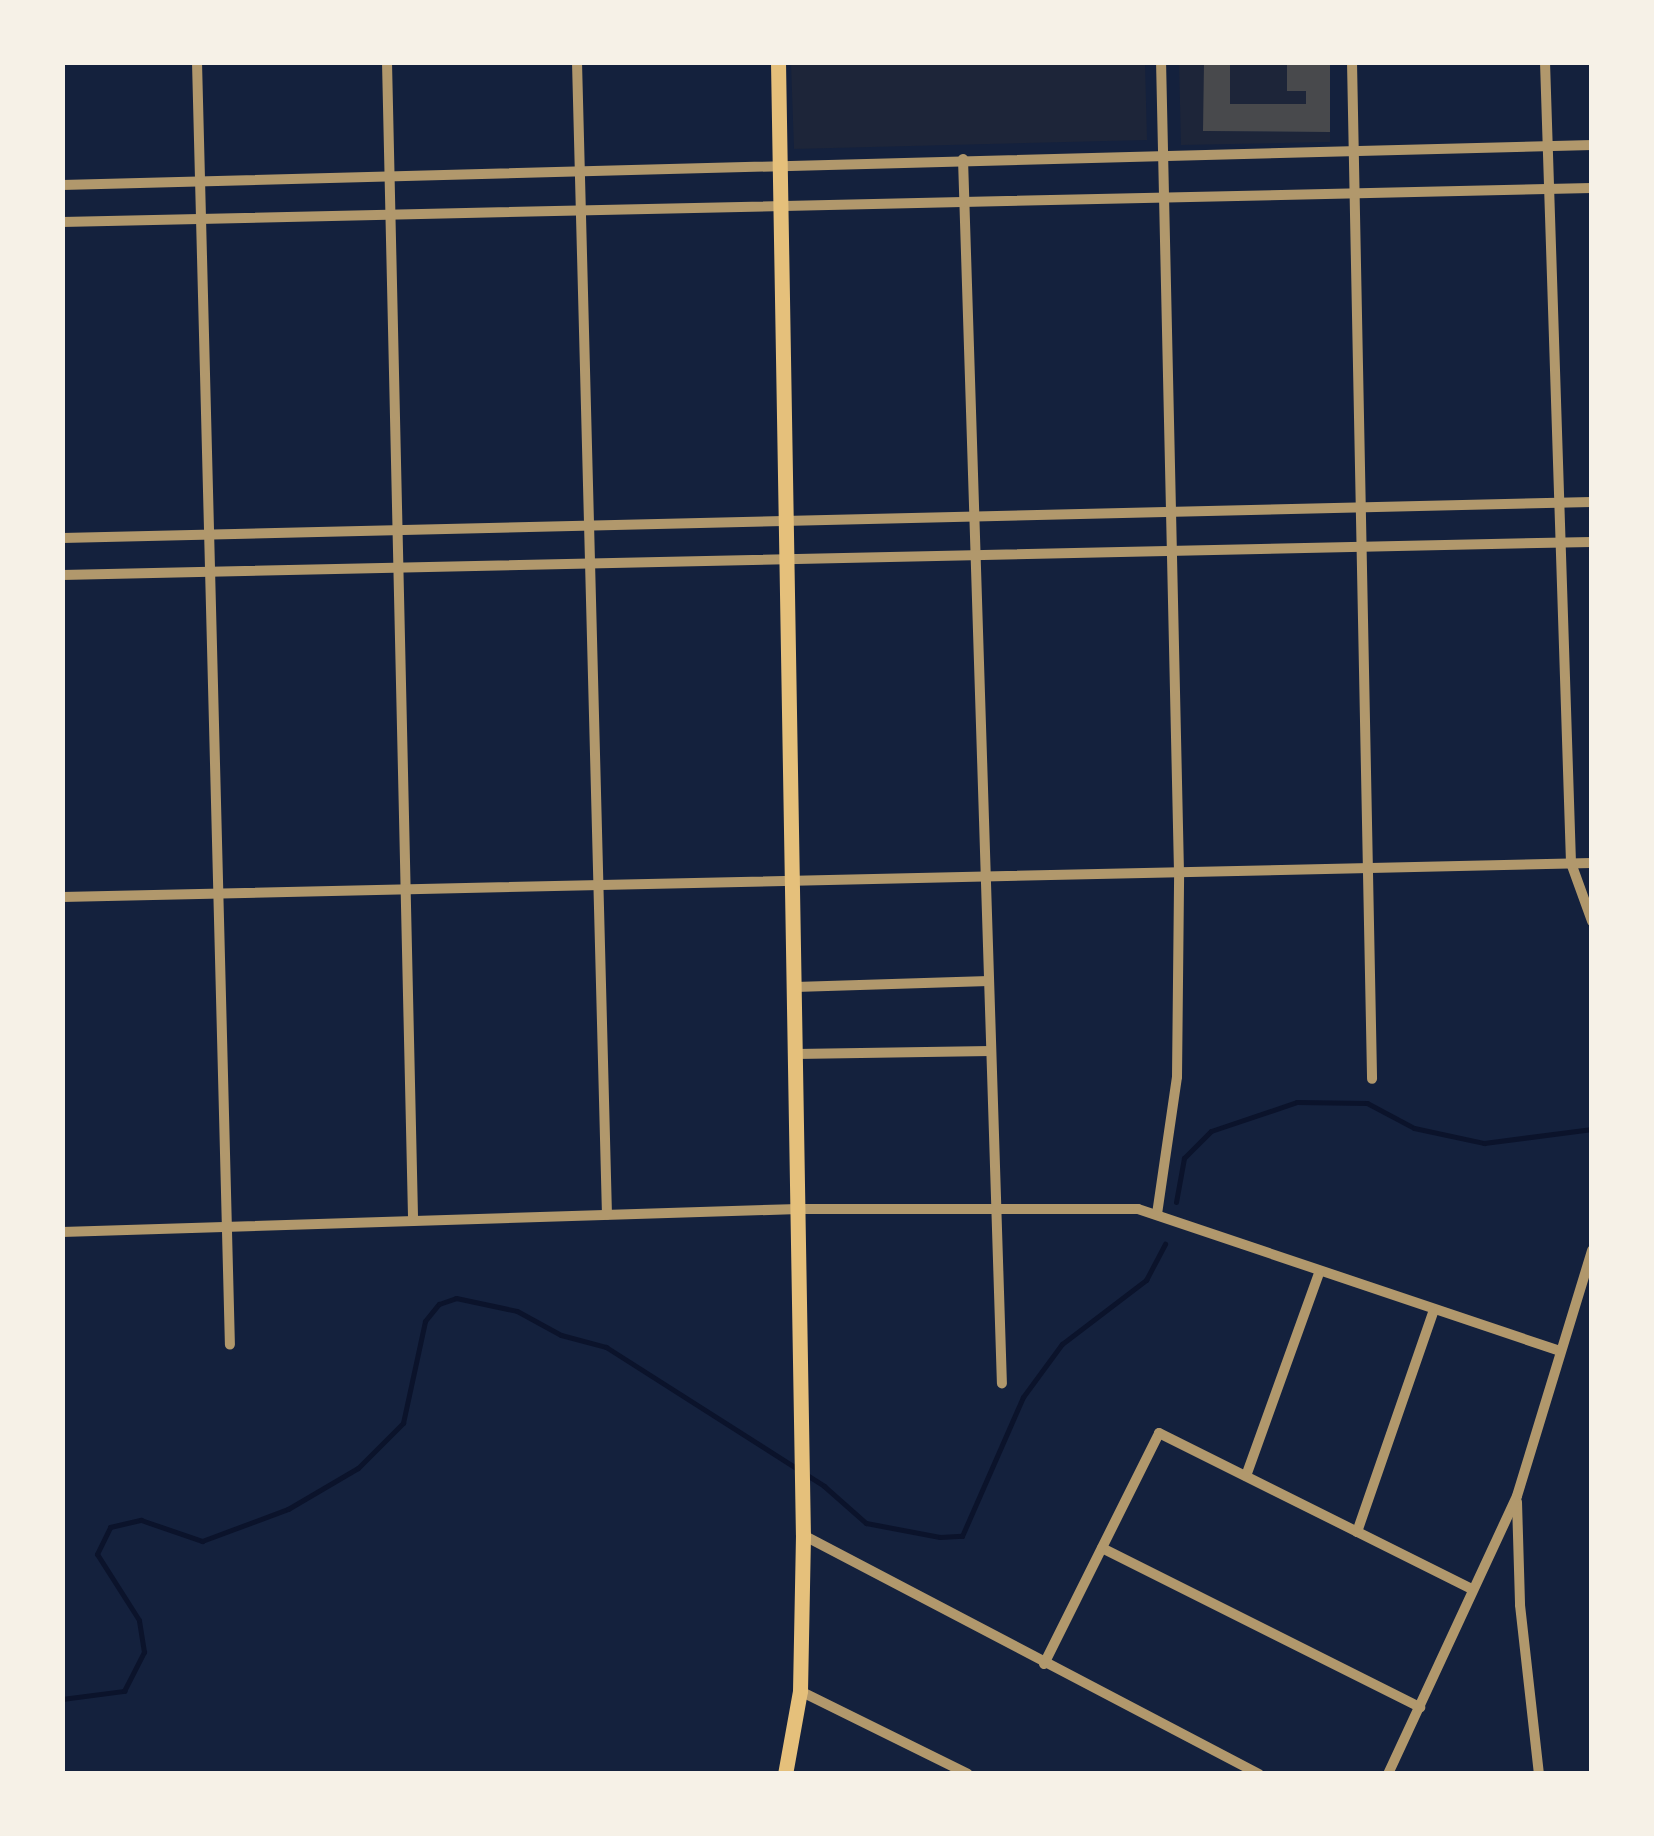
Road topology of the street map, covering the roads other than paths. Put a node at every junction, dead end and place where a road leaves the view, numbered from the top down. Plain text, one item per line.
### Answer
1 (197, 62) edge
2 (387, 62) edge
3 (578, 62) edge
4 (778, 62) edge
5 (1161, 62) edge
6 (1352, 62) edge
7 (1545, 62) edge
8 (1592, 145) edge
9 (1547, 146) junction
10 (1354, 152) junction
11 (1162, 156) junction
12 (963, 160) junction
13 (780, 166) junction
14 (580, 171) junction
15 (390, 176) junction
16 (200, 181) junction
17 (62, 185) edge
18 (1592, 188) edge
19 (1548, 189) junction
20 (1355, 193) junction
21 (1163, 198) junction
22 (964, 202) junction
23 (780, 206) junction
24 (581, 211) junction
25 (391, 215) junction
26 (201, 219) junction
27 (62, 222) edge
28 (1592, 502) edge
29 (1559, 503) junction
30 (1362, 508) junction
31 (1168, 512) junction
32 (978, 516) junction
33 (786, 521) junction
34 (589, 526) junction
35 (398, 530) junction
36 (209, 534) junction
37 (62, 538) edge
38 (1592, 542) edge
39 (1560, 543) junction
40 (1363, 547) junction
41 (1169, 551) junction
42 (979, 555) junction
43 (787, 560) junction
44 (590, 564) junction
45 (399, 568) junction
46 (210, 572) junction
47 (62, 575) edge
48 (1571, 863) junction
49 (1592, 863) edge
50 (1370, 868) junction
51 (1179, 872) junction
52 (987, 876) junction
53 (793, 880) junction
54 (598, 885) junction
55 (407, 889) junction
56 (218, 894) junction
57 (62, 897) edge
58 (1592, 921) edge
59 (989, 981) junction
60 (795, 987) junction
61 (991, 1050) junction
62 (796, 1054) junction
63 (1372, 1078) dead end
64 (995, 1205) junction
65 (799, 1209) junction
66 (1157, 1214) junction
67 (607, 1215) junction
68 (413, 1221) junction
69 (227, 1227) junction
70 (62, 1232) edge
71 (1592, 1250) edge
72 (1320, 1270) junction
73 (1433, 1312) junction
74 (230, 1345) dead end
75 (1558, 1350) junction
76 (1002, 1383) dead end
77 (1246, 1476) junction
78 (1516, 1496) junction
79 (1357, 1532) junction
80 (803, 1535) junction
81 (1102, 1548) junction
82 (1472, 1589) junction
83 (1044, 1664) junction
84 (800, 1690) junction
85 (1420, 1707) junction
86 (786, 1774) edge
87 (968, 1774) edge
88 (1259, 1774) edge
89 (1388, 1774) edge
90 (1540, 1774) edge

1 - 16 street
2 - 15 street
3 - 14 street
4 - 13 main road
5 - 11 street
6 - 10 street
7 - 9 street
8 - 9 street
9 - 10 street
9 - 19 street
10 - 11 street
10 - 20 street
11 - 12 street
11 - 21 street
12 - 13 street
12 - 22 street
13 - 14 street
13 - 23 main road
14 - 15 street
14 - 24 street
15 - 16 street
15 - 25 street
16 - 17 street
16 - 26 street
18 - 19 street
19 - 20 street
19 - 29 street
20 - 21 street
20 - 30 street
21 - 22 street
21 - 31 street
22 - 23 street
22 - 32 street
23 - 24 street
23 - 33 main road
24 - 25 street
24 - 34 street
25 - 26 street
25 - 35 street
26 - 27 street
26 - 36 street
28 - 29 street
29 - 30 street
29 - 39 street
30 - 31 street
30 - 40 street
31 - 32 street
31 - 41 street
32 - 33 street
32 - 42 street
33 - 34 street
33 - 43 main road
34 - 35 street
34 - 44 street
35 - 36 street
35 - 45 street
36 - 37 street
36 - 46 street
38 - 39 street
39 - 40 street
39 - 48 street
40 - 41 street
40 - 50 street
41 - 42 street
41 - 51 street
42 - 43 street
42 - 52 street
43 - 44 street
43 - 53 main road
44 - 45 street
44 - 54 street
45 - 46 street
45 - 55 street
46 - 47 street
46 - 56 street
48 - 49 street
48 - 50 street
48 - 58 street
50 - 51 street
50 - 63 street
51 - 52 street
51 - 66 street
52 - 53 street
52 - 59 street
53 - 54 street
53 - 60 main road
54 - 55 street
54 - 67 street
55 - 56 street
55 - 68 street
56 - 57 street
56 - 69 street
59 - 60 street
59 - 61 street
60 - 62 main road
61 - 62 street
61 - 64 street
62 - 65 main road
64 - 65 street
64 - 66 street
64 - 76 street
65 - 67 street
65 - 80 main road
66 - 72 street
67 - 68 street
68 - 69 street
69 - 70 street
69 - 74 street
71 - 75 street
72 - 73 street
72 - 77 street
73 - 75 street
73 - 79 street
75 - 78 street
77 - 79 street
77 - 81 street
78 - 82 street
78 - 90 street
79 - 82 street
80 - 83 street
80 - 84 main road
81 - 83 street
81 - 85 street
82 - 85 street
83 - 88 street
84 - 86 main road
84 - 87 street
85 - 89 street

